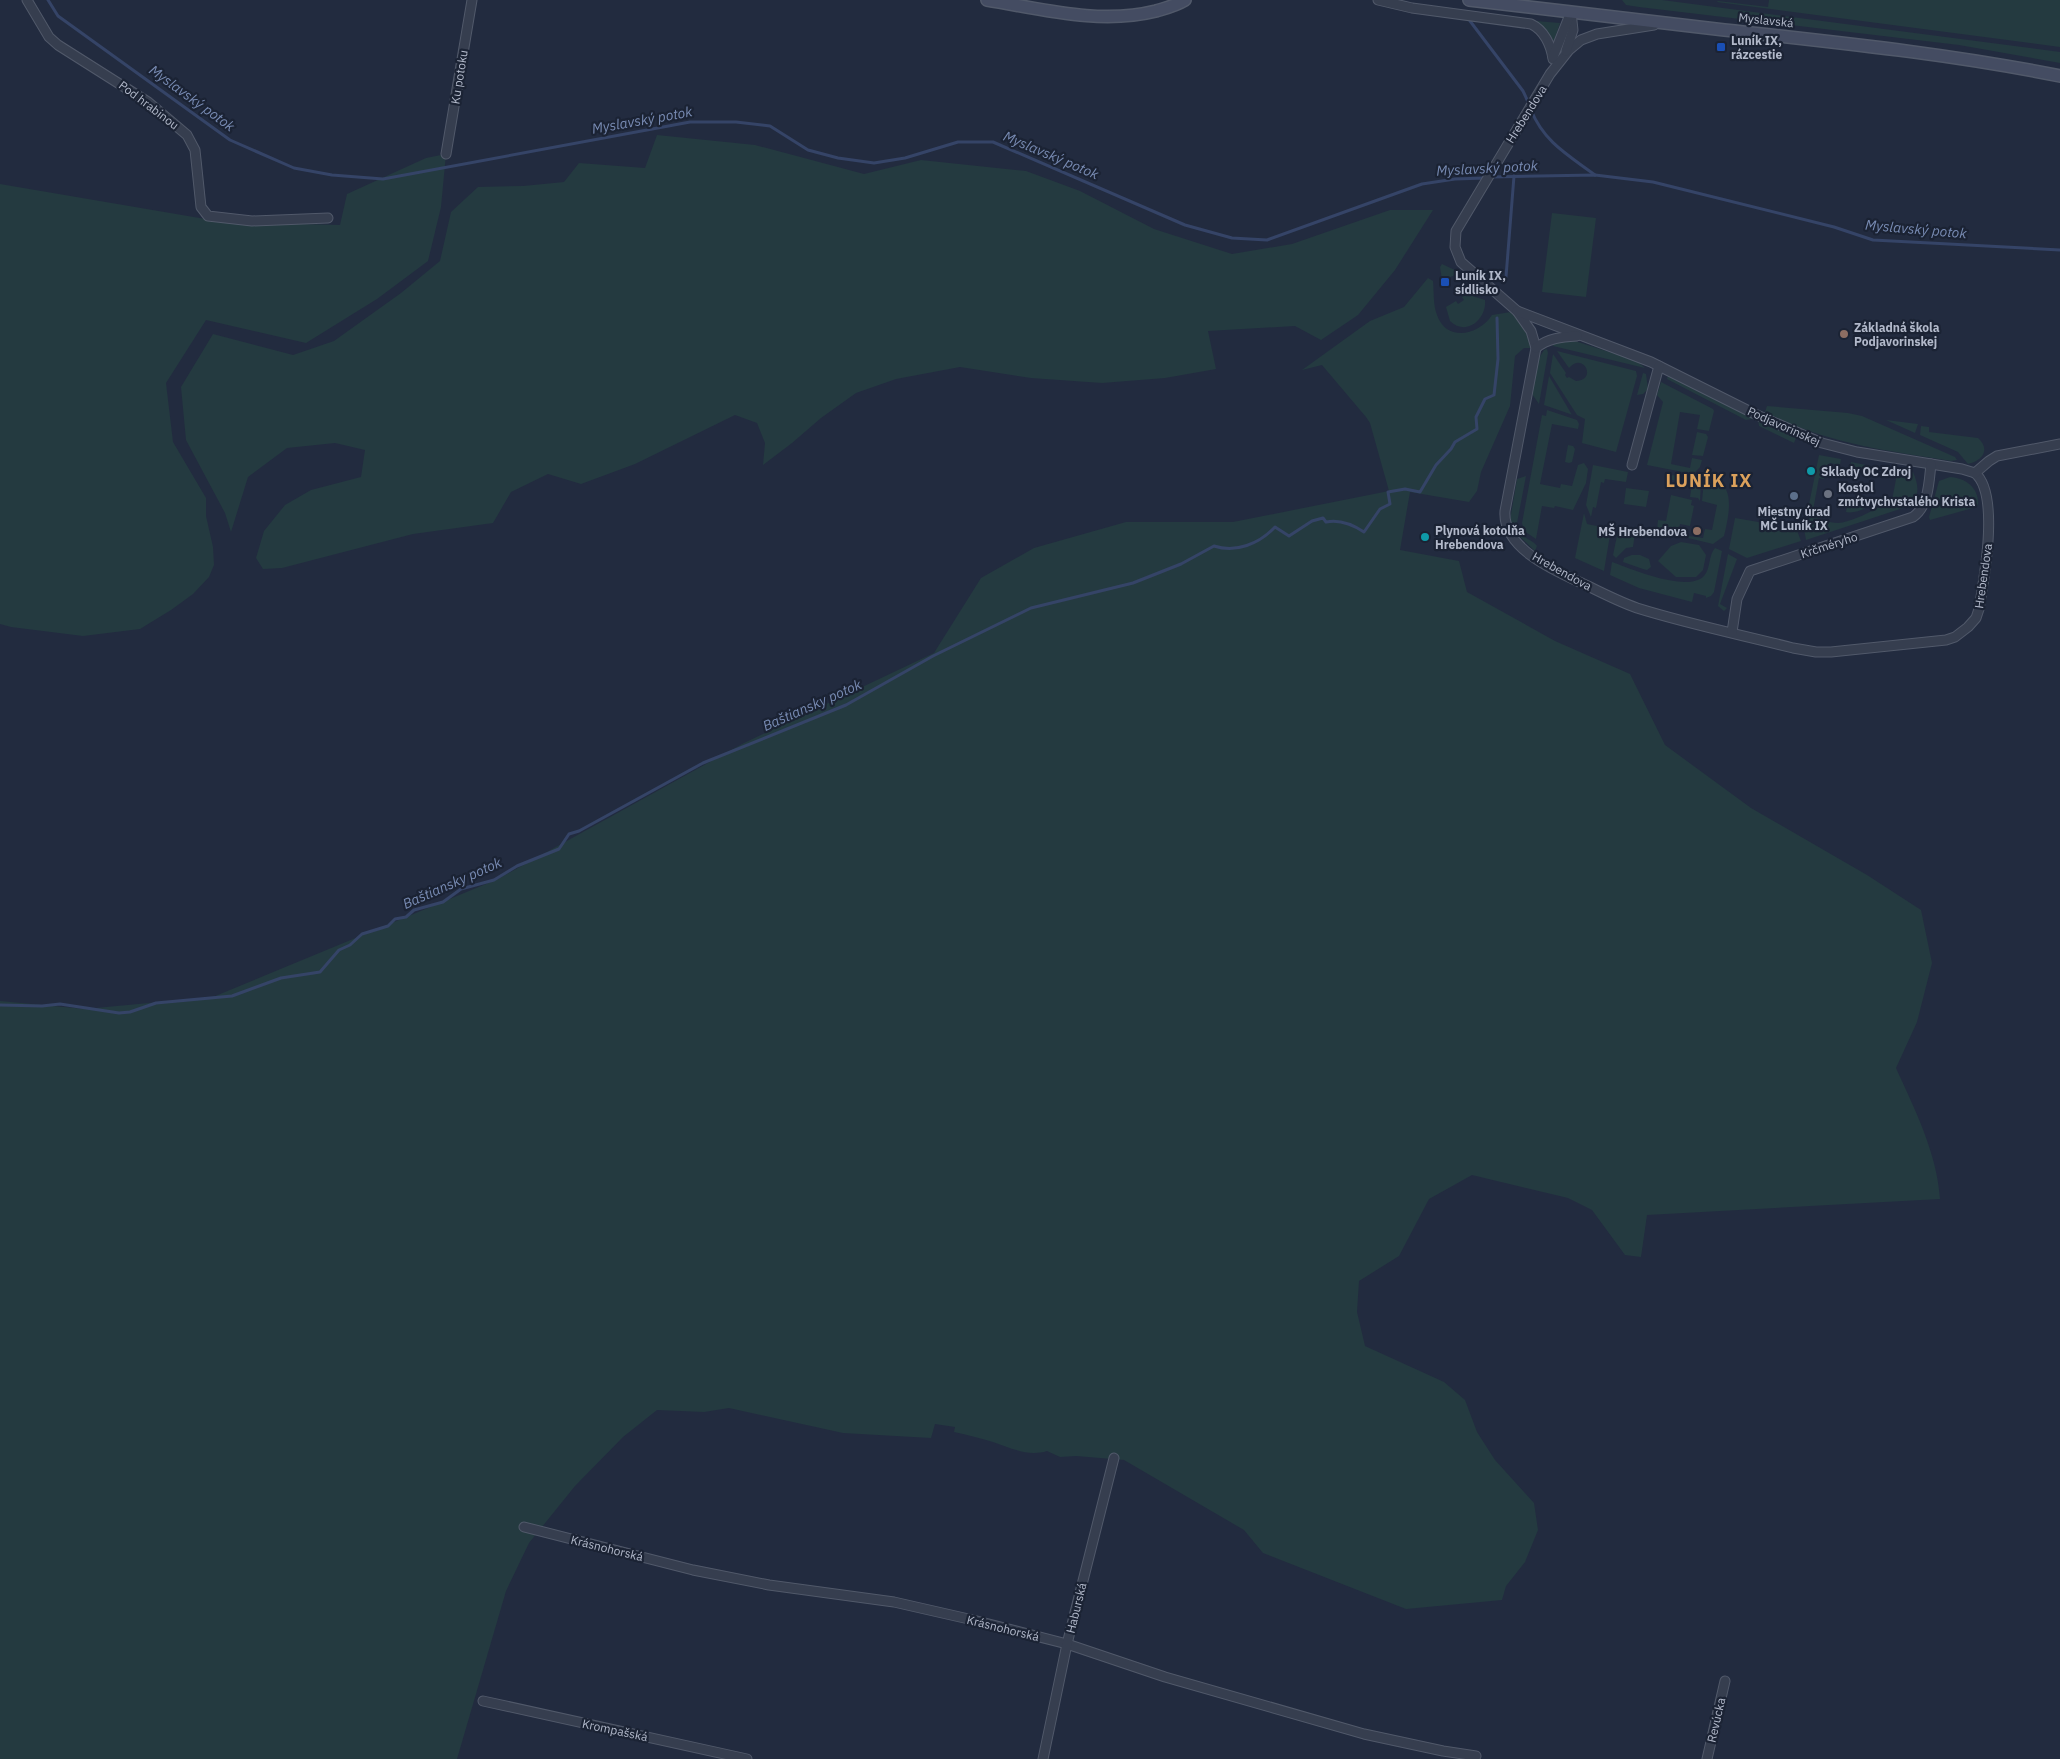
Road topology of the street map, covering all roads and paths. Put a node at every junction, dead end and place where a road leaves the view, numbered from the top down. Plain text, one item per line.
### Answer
1 (27, 0) edge
2 (472, 0) edge
3 (987, 0) edge
4 (1174, 0) edge
5 (1184, 0) edge
6 (1378, 0) edge
7 (1469, 0) edge
8 (1156, 11) junction
9 (1571, 12) junction
10 (1665, 23) junction
11 (1564, 56) junction
12 (1552, 59) junction
13 (1550, 74) junction
14 (2060, 76) edge
15 (446, 154) dead end
16 (328, 218) dead end
17 (1517, 311) junction
18 (1580, 336) junction
19 (1536, 348) junction
20 (1659, 366) junction
21 (2060, 444) edge
22 (1931, 464) junction
23 (1632, 465) dead end
24 (1976, 473) junction
25 (1732, 632) junction
26 (1114, 1458) dead end
27 (524, 1527) dead end
28 (1067, 1644) junction
29 (1724, 1681) dead end
30 (483, 1701) dead end
31 (1476, 1756) dead end
32 (747, 1759) edge
33 (1043, 1759) edge
34 (1707, 1759) edge

1 - 16 street, Pod hrabinou
2 - 15 street, Ku potoku
3 - 8 street
4 - 8 street
5 - 8 street
6 - 12 street
7 - 9 street, Myslavská
9 - 10 street, Myslavská
9 - 11 street
9 - 12 street
10 - 11 street
10 - 14 street, Myslavská
11 - 13 street, Hrebendova
12 - 13 street
13 - 17 street, Hrebendova
17 - 18 street, Podjavorinskej
17 - 19 street, Hrebendova
18 - 19 street
18 - 20 street, Podjavorinskej
19 - 25 street, Hrebendova
20 - 22 street, Podjavorinskej
20 - 23 street
21 - 24 street
22 - 24 street, Podjavorinskej
22 - 25 street, Krčméryho
24 - 25 street, Hrebendova
26 - 28 street, Haburská
27 - 28 street, Krásnohorská
28 - 31 street, Krásnohorská
28 - 33 street, Haburská
29 - 34 street, Revúcka
30 - 32 street, Krompašská

